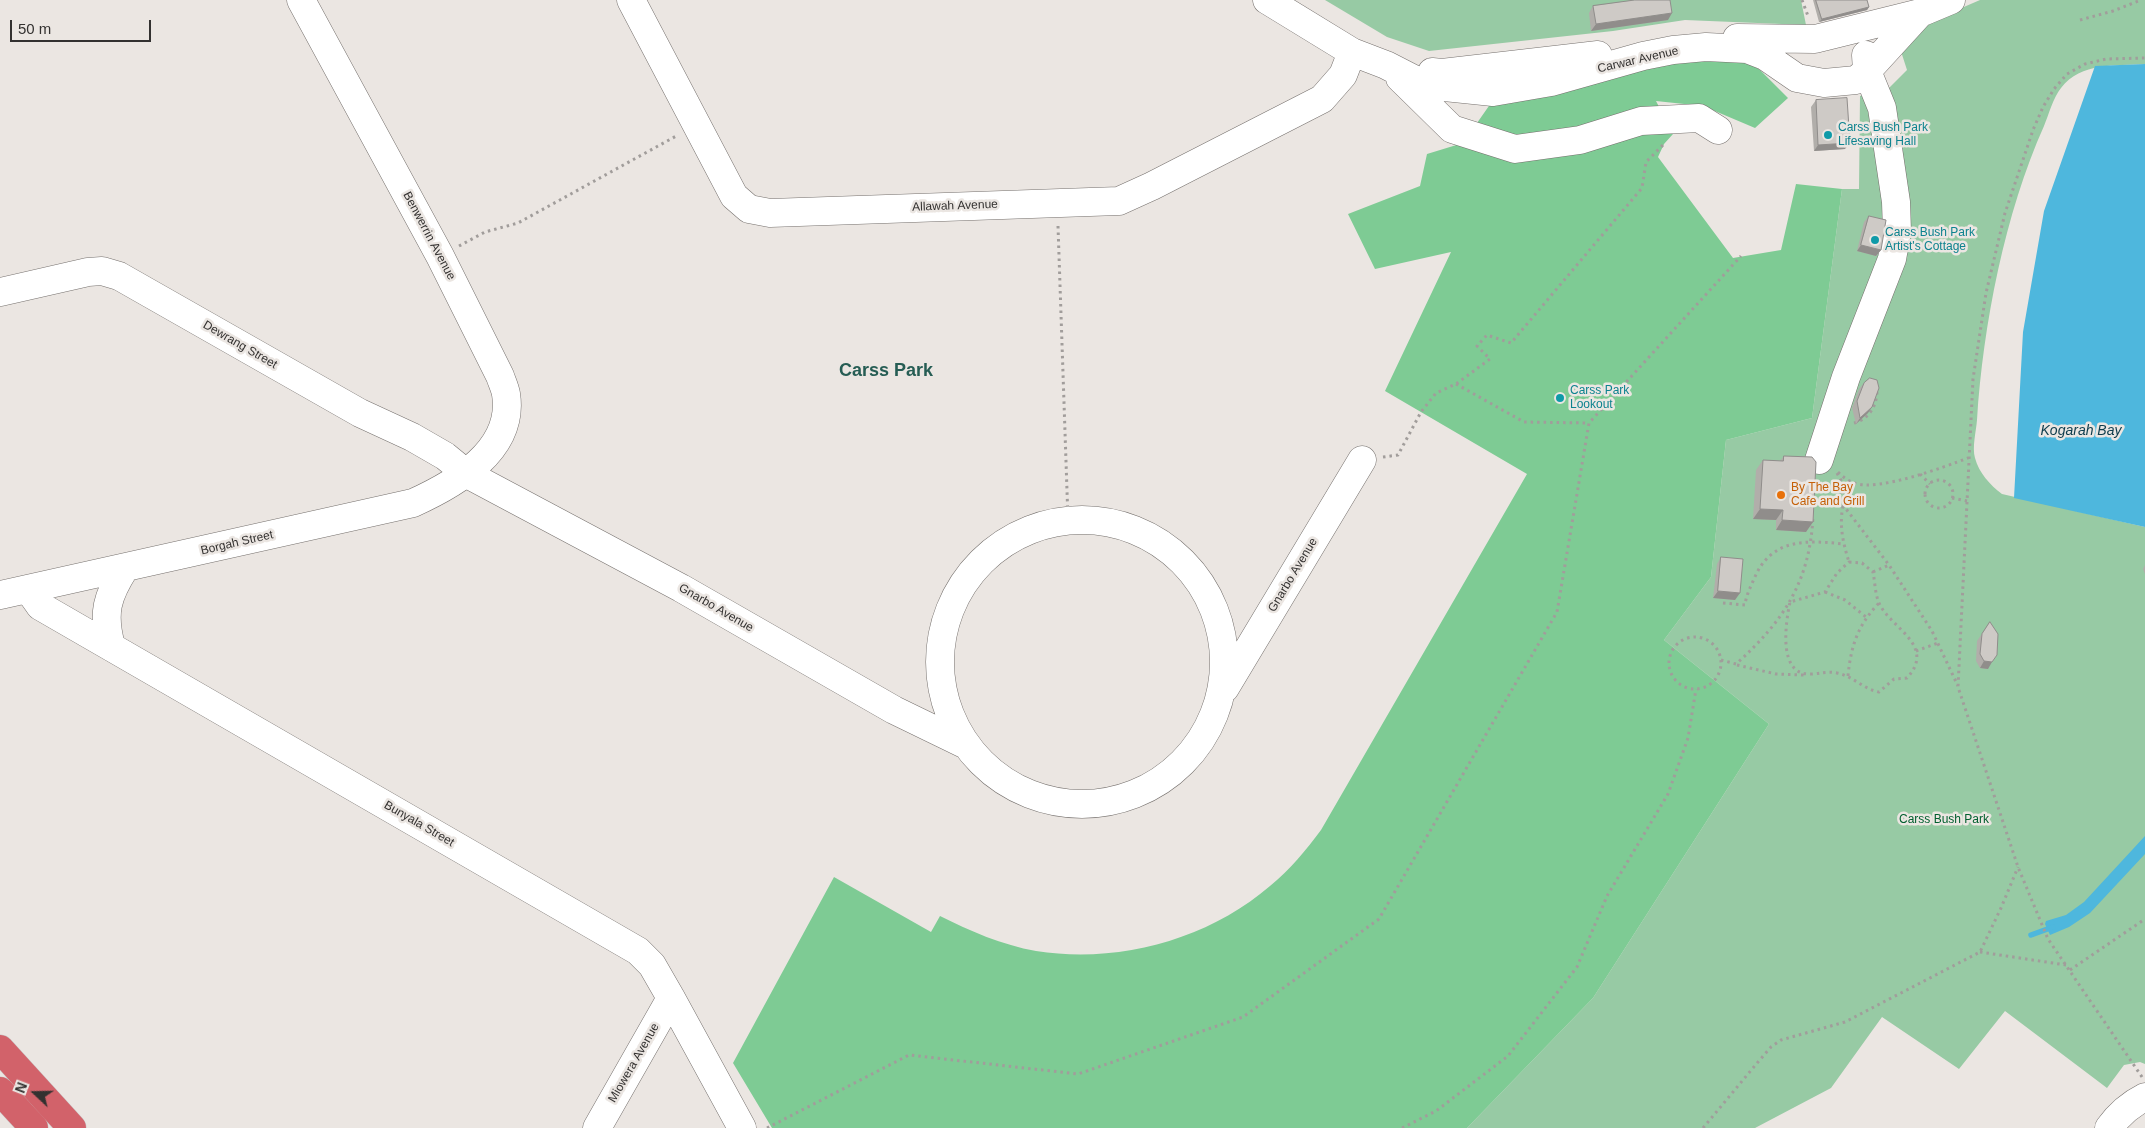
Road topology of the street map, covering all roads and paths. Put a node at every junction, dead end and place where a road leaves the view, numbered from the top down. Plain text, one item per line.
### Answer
1 (301, 0) edge
2 (631, 0) edge
3 (1267, 0) edge
4 (1951, 0) edge
5 (2141, 0) edge
6 (1920, 12) junction
7 (2080, 20) dead end
8 (1840, 34) junction
9 (1792, 39) junction
10 (1352, 52) junction
11 (2145, 58) edge
12 (1386, 65) junction
13 (1867, 71) junction
14 (1797, 78) junction
15 (696, 125) junction
16 (1718, 130) dead end
17 (1664, 144) dead end
18 (1058, 227) dead end
19 (440, 256) junction
20 (1741, 256) dead end
21 (0, 292) edge
22 (1456, 384) junction
23 (1876, 386) edge
24 (1589, 423) junction
25 (1846, 426) dead end
26 (1968, 458) junction
27 (1362, 460) joint
28 (1818, 460) dead end
29 (467, 474) junction
30 (1920, 474) junction
31 (1930, 484) junction
32 (1952, 498) junction
33 (1967, 501) junction
34 (1843, 505) junction
35 (1813, 512) edge
36 (1068, 520) junction
37 (1812, 541) junction
38 (1843, 544) junction
39 (1849, 562) junction
40 (1888, 565) junction
41 (125, 568) junction
42 (1874, 572) junction
43 (28, 590) junction
44 (1825, 592) junction
45 (0, 595) edge
46 (1790, 602) junction
47 (1723, 603) dead end
48 (1879, 603) junction
49 (1866, 617) junction
50 (1939, 642) junction
51 (111, 646) junction
52 (1916, 651) junction
53 (1721, 660) junction
54 (1736, 664) junction
55 (1810, 674) junction
56 (1848, 676) junction
57 (1958, 687) junction
58 (1696, 689) junction
59 (1223, 691) junction
60 (964, 744) junction
61 (2018, 867) junction
62 (2145, 919) edge
63 (1980, 952) junction
64 (2066, 965) junction
65 (2070, 970) junction
66 (671, 998) junction
67 (0, 1049) edge
68 (2144, 1090) edge
69 (0, 1091) edge
70 (34, 1128) edge
71 (72, 1128) edge
72 (597, 1128) edge
73 (742, 1128) edge
74 (766, 1128) edge
75 (1402, 1128) edge
76 (1703, 1128) edge
77 (2109, 1128) edge

1 - 19 street, Benwerrin Avenue
2 - 15 street, Allawah Avenue
3 - 10 street, Carwar Avenue
4 - 6 street, Carwar Avenue
5 - 7 path
6 - 8 street, Carwar Avenue
6 - 13 street, Carwar Avenue
8 - 9 street, Carwar Avenue
8 - 13 street
9 - 12 street, Carwar Avenue
9 - 14 street
10 - 12 street, Carwar Avenue
10 - 15 street, Allawah Avenue
11 - 26 path
12 - 14 street, Carwar Avenue
12 - 16 street
13 - 14 street, Carwar Avenue
13 - 28 street
15 - 19 path
17 - 22 path
18 - 36 path
19 - 29 street, Benwerrin Avenue
20 - 24 path
21 - 29 street, Dewrang Street
22 - 24 path
22 - 27 path
23 - 25 path
24 - 74 path
26 - 30 path
26 - 33 path
27 - 59 street, Gnarbo Avenue
29 - 41 street, Borgah Street
29 - 60 street, Gnarbo Avenue
30 - 31 path
30 - 34 path
31 - 32 path
31 - 32 path
32 - 33 path
33 - 57 path
34 - 38 path
34 - 40 path
35 - 37 path
36 - 59 street, Gnarbo Avenue
36 - 60 street, Gnarbo Avenue
37 - 38 path
37 - 46 path
37 - 47 path
38 - 39 path
39 - 42 path
39 - 44 path
40 - 42 path
40 - 50 path
41 - 43 street, Borgah Street
41 - 51 street
42 - 48 path
43 - 45 street, Borgah Street
43 - 51 street, Bunyala Street
44 - 46 path
44 - 49 path
46 - 54 path
46 - 55 path
48 - 49 path
48 - 52 path
49 - 56 path
50 - 52 path
50 - 57 path
51 - 66 street, Bunyala Street
52 - 56 path
53 - 54 path
53 - 58 path
53 - 58 path
54 - 55 path
55 - 56 path
57 - 61 path
58 - 75 path
59 - 60 street, Gnarbo Avenue
61 - 63 path
61 - 64 path
62 - 65 path
63 - 64 path
63 - 76 path
64 - 65 path
65 - 68 path
66 - 72 street, Miowera Avenue
66 - 73 street, Bunyala Street
67 - 71 highway
68 - 77 street
69 - 70 highway

